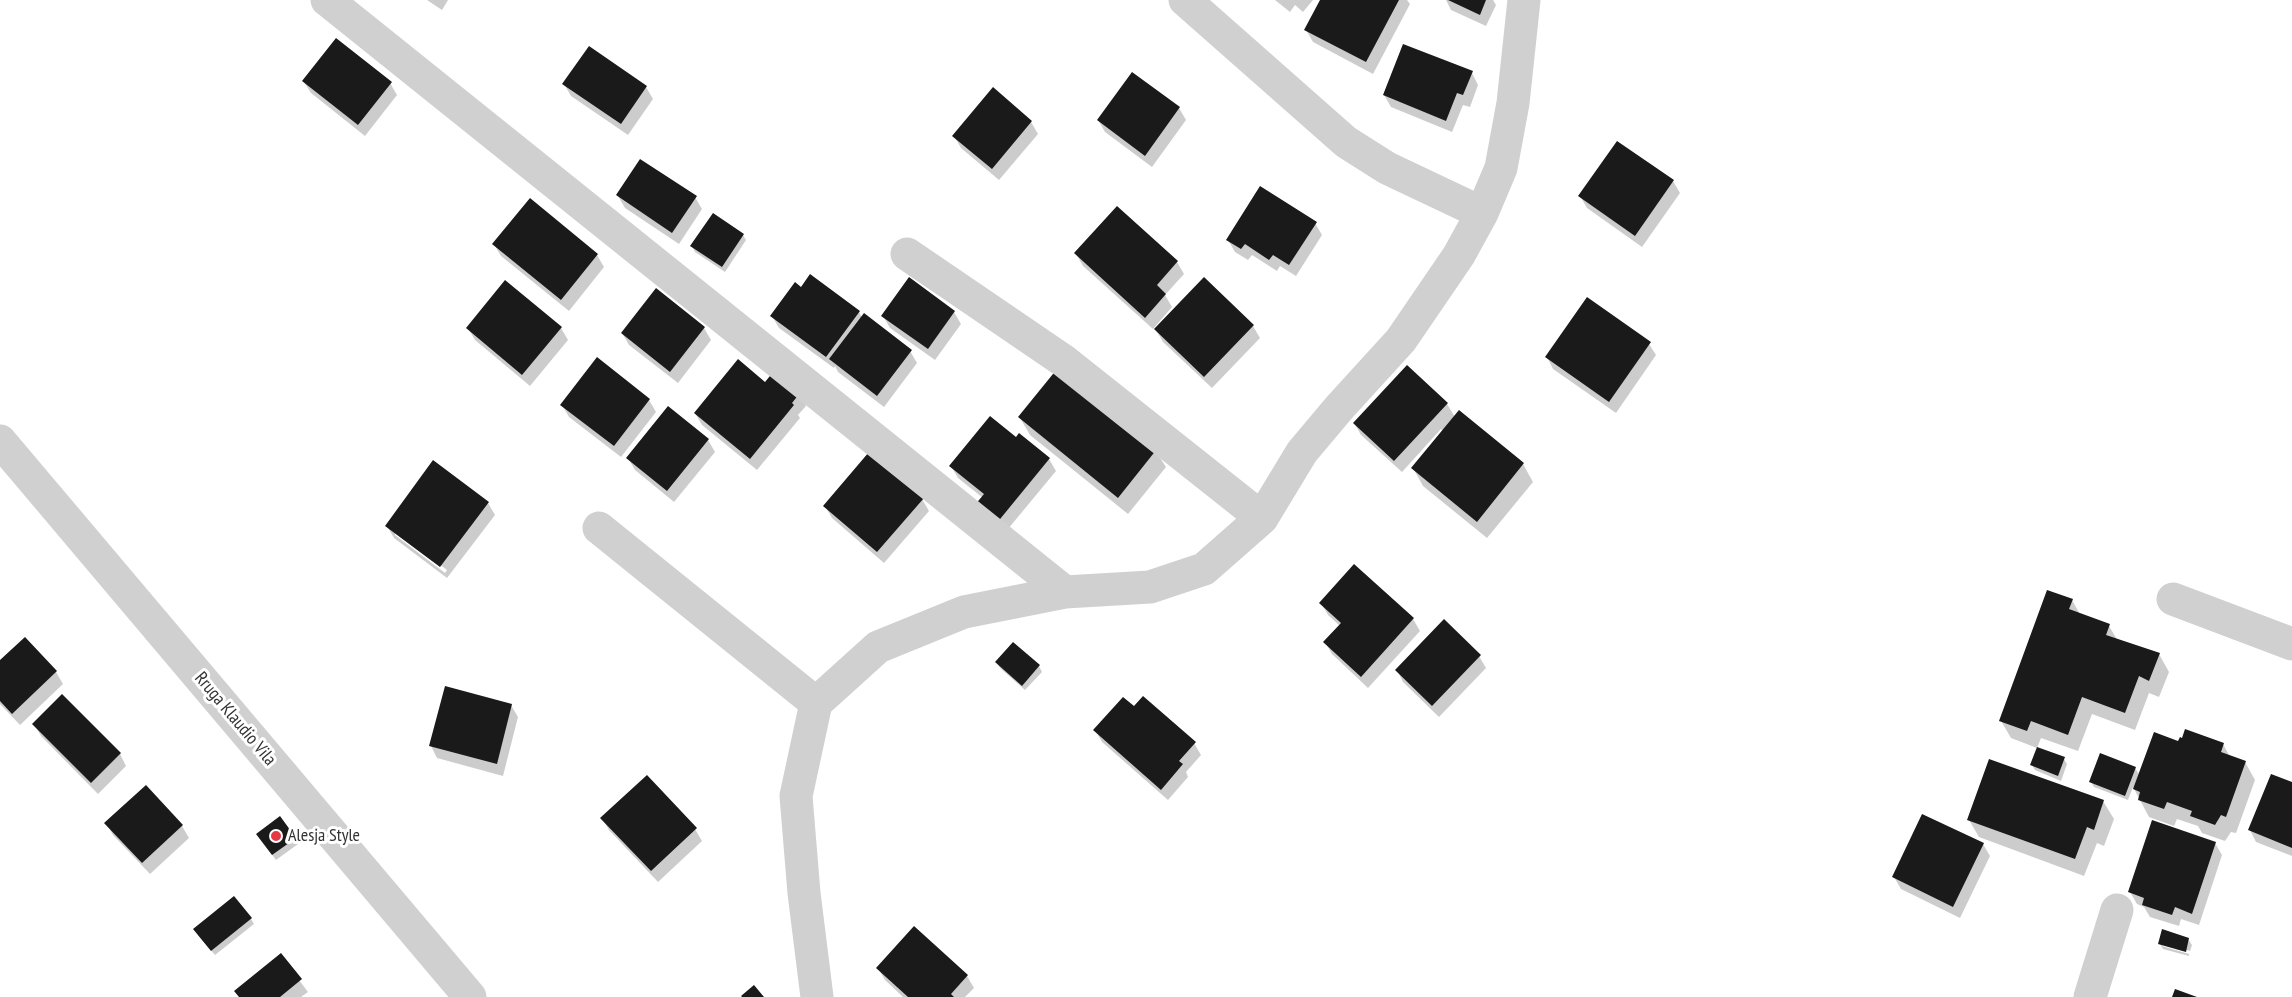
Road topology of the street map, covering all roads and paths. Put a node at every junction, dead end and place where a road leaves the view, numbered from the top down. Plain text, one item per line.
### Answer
1 (327, 0) edge
2 (1185, 0) edge
3 (1524, 0) edge
4 (1482, 213) junction
5 (907, 255) dead end
6 (0, 441) edge
7 (1262, 518) junction
8 (599, 528) dead end
9 (1065, 592) junction
10 (2173, 599) dead end
11 (2292, 644) edge
12 (816, 703) junction
13 (2117, 910) dead end
14 (470, 997) edge
15 (817, 997) edge
16 (2090, 997) edge

1 - 9 street
2 - 4 street
3 - 4 street
4 - 7 street
5 - 7 street
6 - 14 street, Rruga Klaudio Vila
7 - 9 street
8 - 12 street
9 - 12 street
10 - 11 street
12 - 15 street
13 - 16 street

